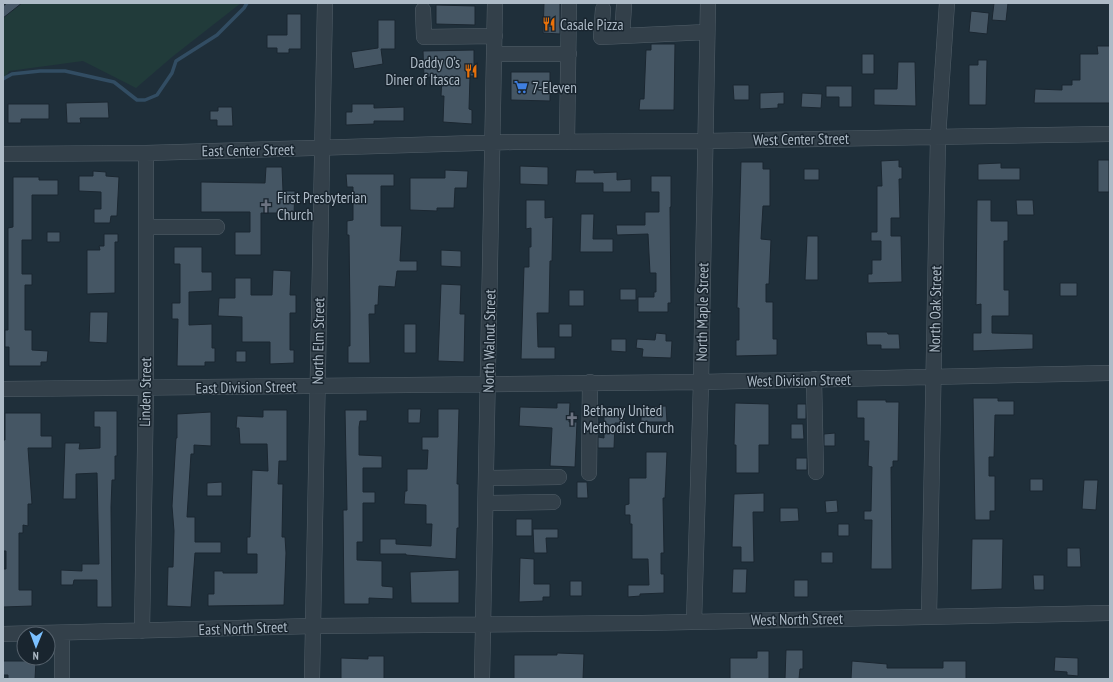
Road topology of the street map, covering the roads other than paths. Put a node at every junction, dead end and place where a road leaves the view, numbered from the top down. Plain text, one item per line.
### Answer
1 (324, 3) edge
2 (495, 3) edge
3 (569, 3) edge
4 (708, 3) edge
5 (947, 3) edge
6 (624, 6) dead end
7 (603, 9) dead end
8 (423, 10) dead end
9 (707, 32) junction
10 (494, 36) junction
11 (622, 36) junction
12 (494, 54) junction
13 (569, 54) junction
14 (1110, 134) edge
15 (938, 137) junction
16 (704, 141) junction
17 (567, 142) junction
18 (493, 143) junction
19 (322, 148) junction
20 (146, 153) junction
21 (3, 154) edge
22 (217, 226) dead end
23 (146, 227) junction
24 (1110, 373) edge
25 (934, 377) junction
26 (814, 379) junction
27 (590, 382) junction
28 (700, 382) junction
29 (488, 383) junction
30 (317, 386) junction
31 (146, 388) junction
32 (3, 389) edge
33 (816, 472) dead end
34 (589, 473) dead end
35 (559, 477) dead end
36 (486, 478) junction
37 (553, 502) dead end
38 (486, 503) junction
39 (1110, 613) edge
40 (929, 616) junction
41 (694, 622) junction
42 (483, 624) junction
43 (314, 626) junction
44 (142, 631) junction
45 (62, 633) junction
46 (3, 634) edge
47 (62, 679) edge
48 (312, 679) edge
49 (482, 679) edge

1 - 19 street, North Elm Street
2 - 10 street, North Walnut Street
3 - 13 street
4 - 9 street, North Maple Street
5 - 15 street, North Oak Street
6 - 11 street
7 - 11 street
8 - 10 street
9 - 11 street
9 - 16 street, North Maple Street
10 - 12 street, North Walnut Street
12 - 13 street
12 - 18 street, North Walnut Street
13 - 17 street
14 - 15 street, West Center Street
15 - 16 street, West Center Street
15 - 25 street, North Oak Street
16 - 17 street, West Center Street
16 - 28 street, North Maple Street
17 - 18 street, West Center Street
18 - 19 street, East Center Street
18 - 29 street, North Walnut Street
19 - 20 street, East Center Street
19 - 30 street, North Elm Street
20 - 21 street, East Center Street
20 - 23 street, Linden Street
22 - 23 street
23 - 31 street, Linden Street
24 - 25 street, West Division Street
25 - 26 street, West Division Street
25 - 40 street, North Oak Street
26 - 28 street, West Division Street
26 - 33 street
27 - 28 street, West Division Street
27 - 29 street, West Division Street
27 - 34 street
28 - 41 street, North Maple Street
29 - 30 street, East Division Street
29 - 36 street, North Walnut Street
30 - 31 street, East Division Street
30 - 43 street, North Elm Street
31 - 32 street, East Division Street
31 - 44 street, Linden Street
35 - 36 street
36 - 38 street, North Walnut Street
37 - 38 street
38 - 42 street, North Walnut Street
39 - 40 street, West North Street
40 - 41 street, West North Street
41 - 42 street, West North Street
42 - 43 street, East North Street
42 - 49 street, North Walnut Street
43 - 44 street, East North Street
43 - 48 street, North Elm Street
44 - 45 street, East North Street
45 - 46 street, East North Street
45 - 47 street

